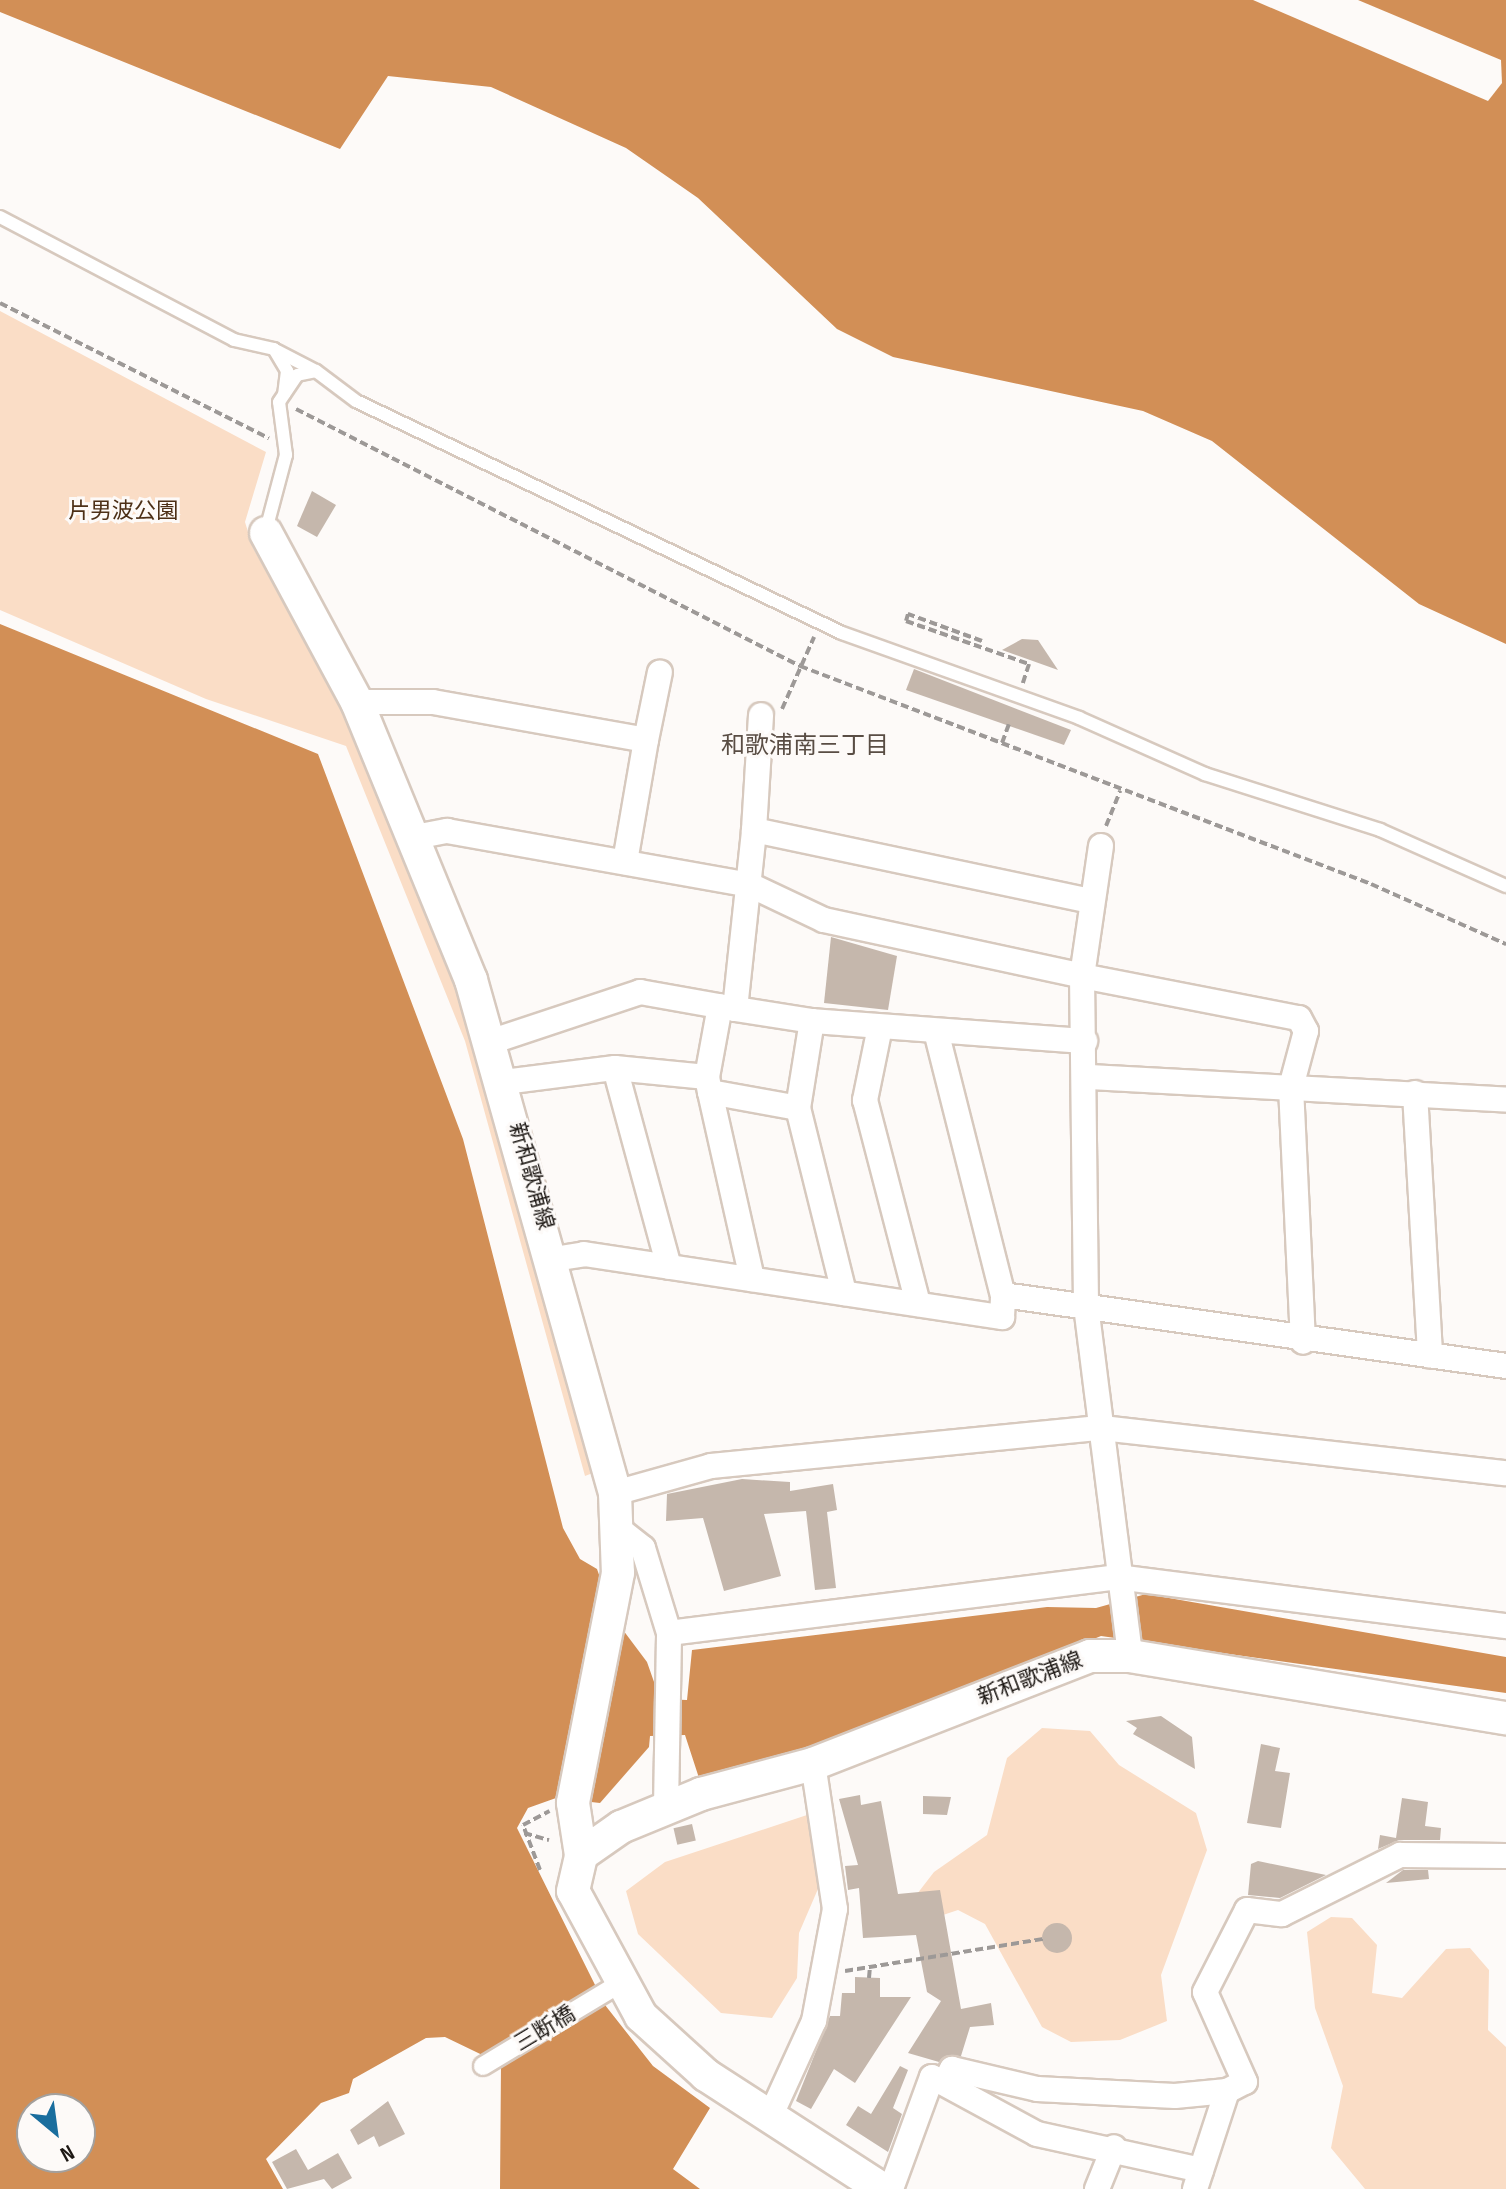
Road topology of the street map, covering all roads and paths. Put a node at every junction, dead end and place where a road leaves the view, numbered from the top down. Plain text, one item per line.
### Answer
1 (0, 217) edge
2 (0, 303) edge
3 (274, 349) junction
4 (316, 371) junction
5 (282, 398) junction
6 (285, 446) junction
7 (266, 533) joint
8 (813, 640) dead end
9 (982, 641) dead end
10 (800, 666) junction
11 (660, 672) dead end
12 (1019, 693) dead end
13 (357, 702) junction
14 (770, 715) joint
15 (1009, 724) dead end
16 (646, 740) junction
17 (1002, 743) junction
18 (1120, 791) junction
19 (754, 830) junction
20 (1103, 836) joint
21 (415, 837) junction
22 (625, 862) junction
23 (750, 885) junction
24 (1506, 886) edge
25 (1091, 901) junction
26 (1506, 944) edge
27 (1082, 976) junction
28 (727, 1008) junction
29 (812, 1021) junction
30 (880, 1027) junction
31 (936, 1031) junction
32 (493, 1041) junction
33 (1085, 1041) junction
34 (615, 1068) junction
35 (1088, 1077) junction
36 (504, 1082) junction
37 (708, 1085) junction
38 (1291, 1087) junction
39 (1415, 1093) junction
40 (1506, 1100) edge
41 (798, 1108) junction
42 (554, 1259) junction
43 (669, 1267) junction
44 (752, 1279) junction
45 (844, 1293) junction
46 (1003, 1295) junction
47 (918, 1304) junction
48 (1086, 1306) junction
49 (1303, 1342) junction
50 (1430, 1356) junction
51 (1506, 1366) edge
52 (1102, 1428) junction
53 (1506, 1473) edge
54 (615, 1493) junction
55 (620, 1530) junction
56 (1118, 1584) junction
57 (1506, 1626) edge
58 (669, 1633) junction
59 (1129, 1649) junction
60 (1506, 1718) edge
61 (813, 1764) junction
62 (561, 1807) junction
63 (666, 1808) junction
64 (524, 1833) junction
65 (549, 1840) dead end
66 (581, 1855) junction
67 (1506, 1856) edge
68 (540, 1870) dead end
69 (1043, 1939) dead end
70 (870, 1967) junction
71 (823, 1974) junction
72 (869, 1978) dead end
73 (612, 1988) junction
74 (483, 2066) dead end
75 (945, 2082) junction
76 (1037, 2089) junction
77 (1227, 2091) junction
78 (770, 2117) junction
79 (1026, 2127) junction
80 (1114, 2147) junction
81 (1198, 2179) edge
82 (882, 2189) edge
83 (891, 2189) edge
84 (1097, 2189) edge

1 - 3 lane
2 - 6 path
3 - 4 lane
3 - 5 lane
4 - 5 lane
4 - 24 lane
5 - 6 lane
5 - 10 path
6 - 7 lane
7 - 13 main road, 新和歌浦線
8 - 10 path
9 - 12 path
10 - 14 path
10 - 17 path
11 - 16 street
13 - 16 street
13 - 21 main road, 新和歌浦線
14 - 19 street
15 - 17 path
16 - 22 street
17 - 18 path
18 - 20 path
18 - 26 path
19 - 23 street
19 - 25 street
20 - 25 street
21 - 22 street
21 - 32 main road, 新和歌浦線
22 - 23 street
23 - 27 street
23 - 28 street
25 - 27 street
27 - 33 street
27 - 38 street
28 - 29 street
28 - 32 street
28 - 37 street
29 - 30 street
29 - 41 street
30 - 31 street
30 - 47 street
31 - 33 street
31 - 46 street
32 - 36 main road, 新和歌浦線
33 - 35 street
34 - 36 street
34 - 37 street
34 - 43 street
35 - 38 street
35 - 48 street
36 - 42 main road, 新和歌浦線
37 - 41 street
37 - 44 street
38 - 39 street
38 - 49 street
39 - 40 street
39 - 50 street
41 - 45 street
42 - 43 street
42 - 54 main road, 新和歌浦線
43 - 44 street
44 - 45 street
45 - 47 street
46 - 47 street
46 - 48 street
48 - 49 street
48 - 52 street
49 - 50 street
50 - 51 street
52 - 53 street
52 - 54 street
52 - 56 street
54 - 55 main road, 新和歌浦線
55 - 58 street
55 - 62 main road, 新和歌浦線
56 - 57 street
56 - 58 street
56 - 59 street
58 - 63 street
59 - 60 main road, 新和歌浦線
59 - 61 main road, 新和歌浦線
61 - 63 main road, 新和歌浦線
61 - 71 street
62 - 64 path
62 - 66 main road, 新和歌浦線
63 - 66 main road, 新和歌浦線
64 - 65 path
64 - 68 path
66 - 73 main road, 新和歌浦線
67 - 77 street
69 - 70 path
70 - 71 path
70 - 72 path
71 - 78 street
73 - 74 street, 三断橋
73 - 78 main road, 新和歌浦線
75 - 76 street
75 - 79 street
75 - 83 street
76 - 77 street
76 - 79 street
77 - 81 street
78 - 82 main road, 新和歌浦線
79 - 80 street
80 - 81 street
80 - 84 street

